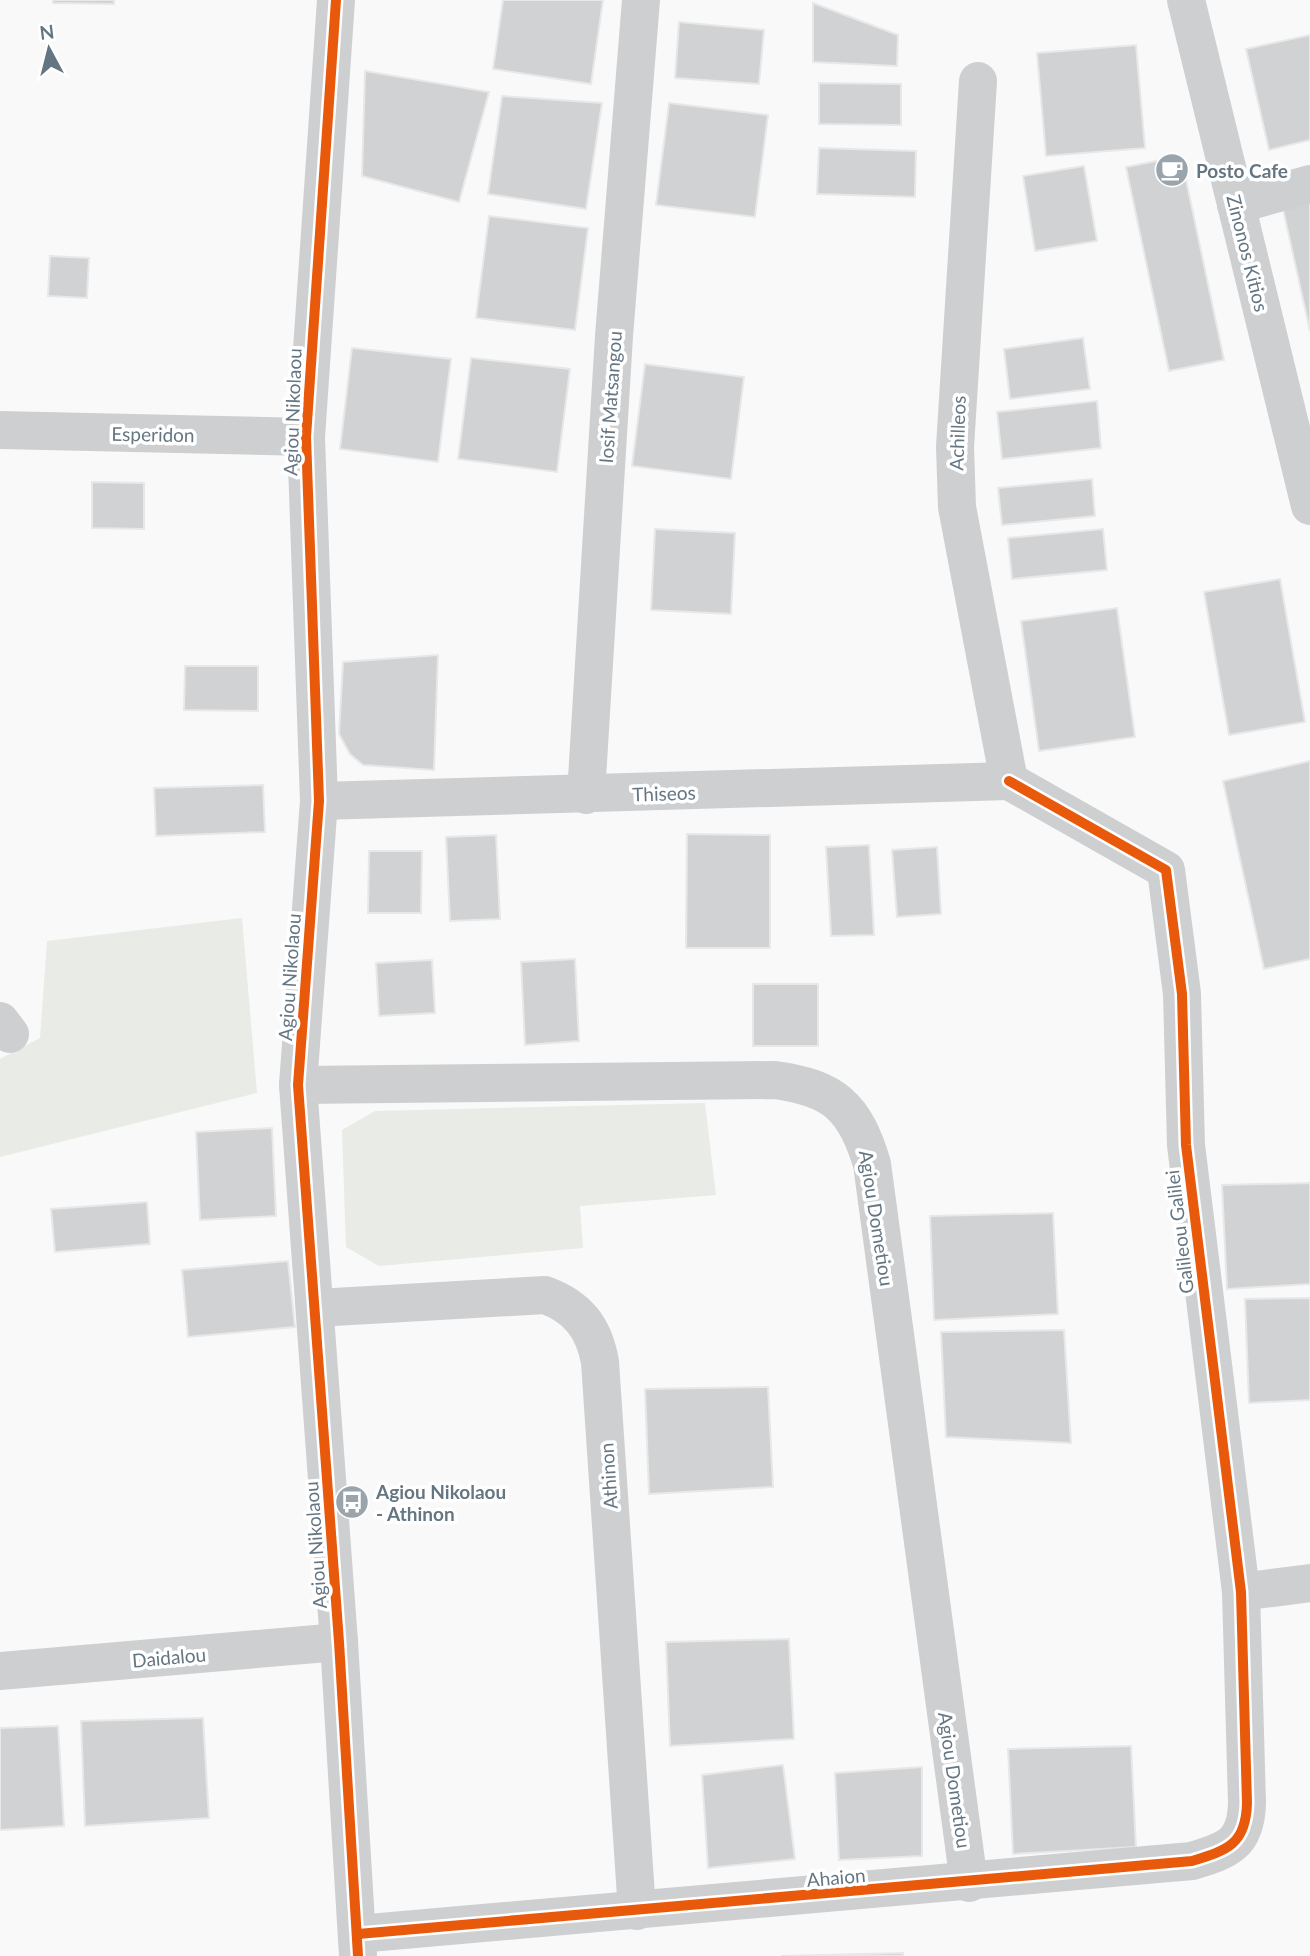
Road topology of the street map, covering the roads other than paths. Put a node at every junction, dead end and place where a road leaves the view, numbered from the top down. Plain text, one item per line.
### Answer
1 (336, 0) edge
2 (640, 0) edge
3 (1186, 0) edge
4 (978, 81) dead end
5 (1310, 184) edge
6 (1236, 205) junction
7 (0, 430) edge
8 (306, 438) junction
9 (1310, 506) edge
10 (1009, 781) junction
11 (586, 794) junction
12 (320, 802) junction
13 (298, 1086) junction
14 (316, 1308) junction
15 (1310, 1583) edge
16 (1241, 1592) junction
17 (339, 1642) junction
18 (0, 1671) edge
19 (1247, 1768) joint
20 (969, 1883) junction
21 (637, 1911) junction
22 (358, 1945) edge

1 - 8 street, Agiou Nikolaou
2 - 11 street, Iosif Matsangou
3 - 6 street, Zinonos Kitios
4 - 10 street, Achilleos
5 - 6 street
6 - 9 street, Zinonos Kitios
7 - 8 street, Esperidon
8 - 12 street, Agiou Nikolaou
10 - 11 street, Thiseos
10 - 16 street, Galileou Galilei
11 - 12 street, Thiseos
12 - 13 street, Agiou Nikolaou
13 - 14 street, Agiou Nikolaou
13 - 20 street, Agiou Dometiou
14 - 17 street, Agiou Nikolaou
14 - 21 street, Athinon
15 - 16 street
16 - 19 street, Galileou Galilei
17 - 18 street, Daidalou
17 - 22 street, Agiou Nikolaou
19 - 20 street, Ahaion
20 - 21 street, Ahaion
21 - 22 street, Ahaion

